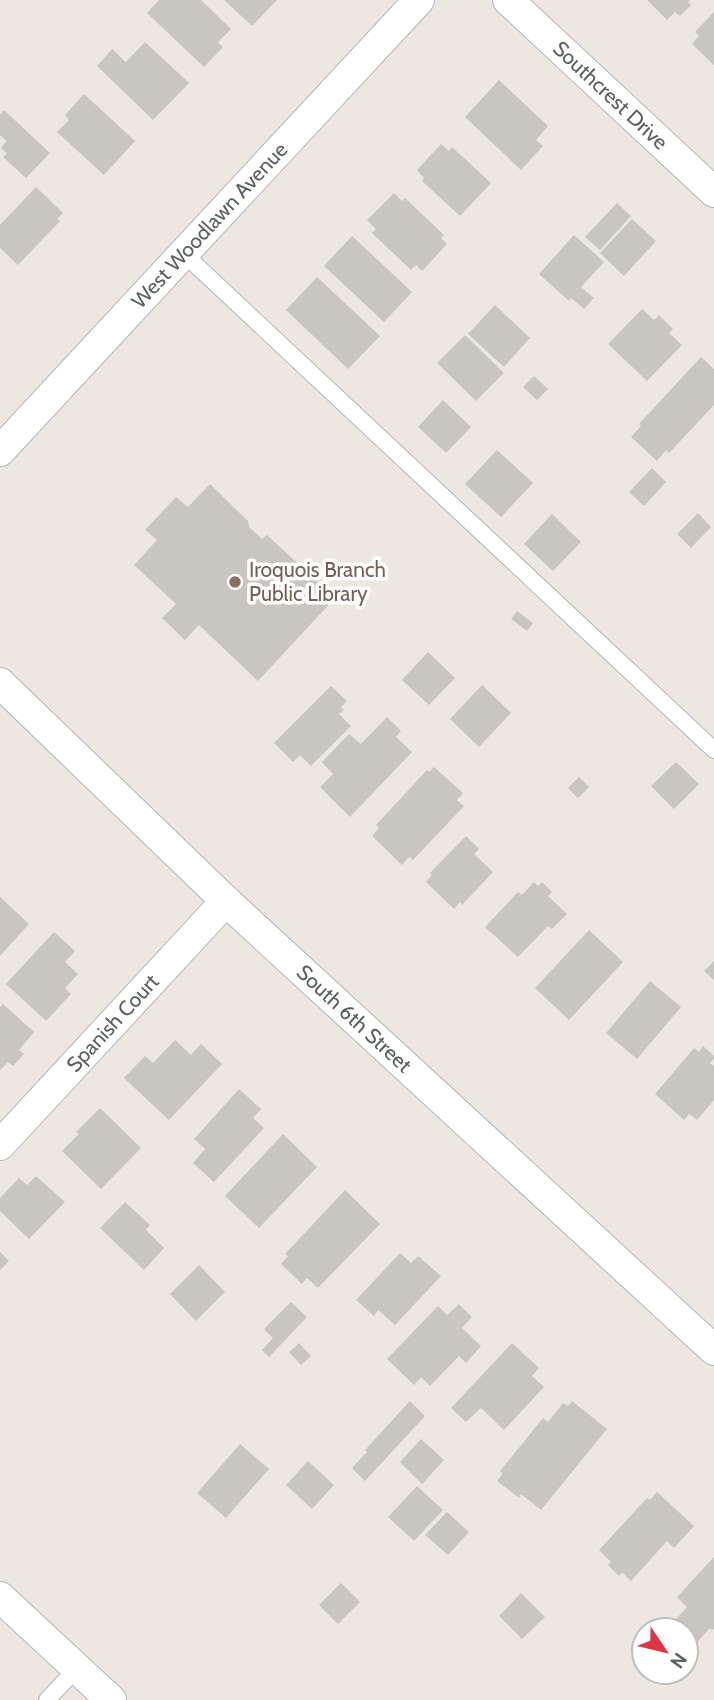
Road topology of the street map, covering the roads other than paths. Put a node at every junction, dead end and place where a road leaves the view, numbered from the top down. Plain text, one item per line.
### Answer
1 (419, 0) edge
2 (508, 0) edge
3 (714, 192) edge
4 (183, 253) junction
5 (0, 451) edge
6 (0, 683) edge
7 (714, 750) edge
8 (226, 901) junction
9 (0, 1145) edge
10 (714, 1350) edge
11 (0, 1597) edge
12 (76, 1668) junction
13 (47, 1700) edge
14 (111, 1700) edge

1 - 4 street, West Woodlawn Avenue
2 - 3 street, Southcrest Drive
4 - 5 street, West Woodlawn Avenue
4 - 7 lane
6 - 8 street, South 6th Street
8 - 9 street, Spanish Court
8 - 10 street, South 6th Street
11 - 12 street
12 - 13 lane
12 - 14 street

